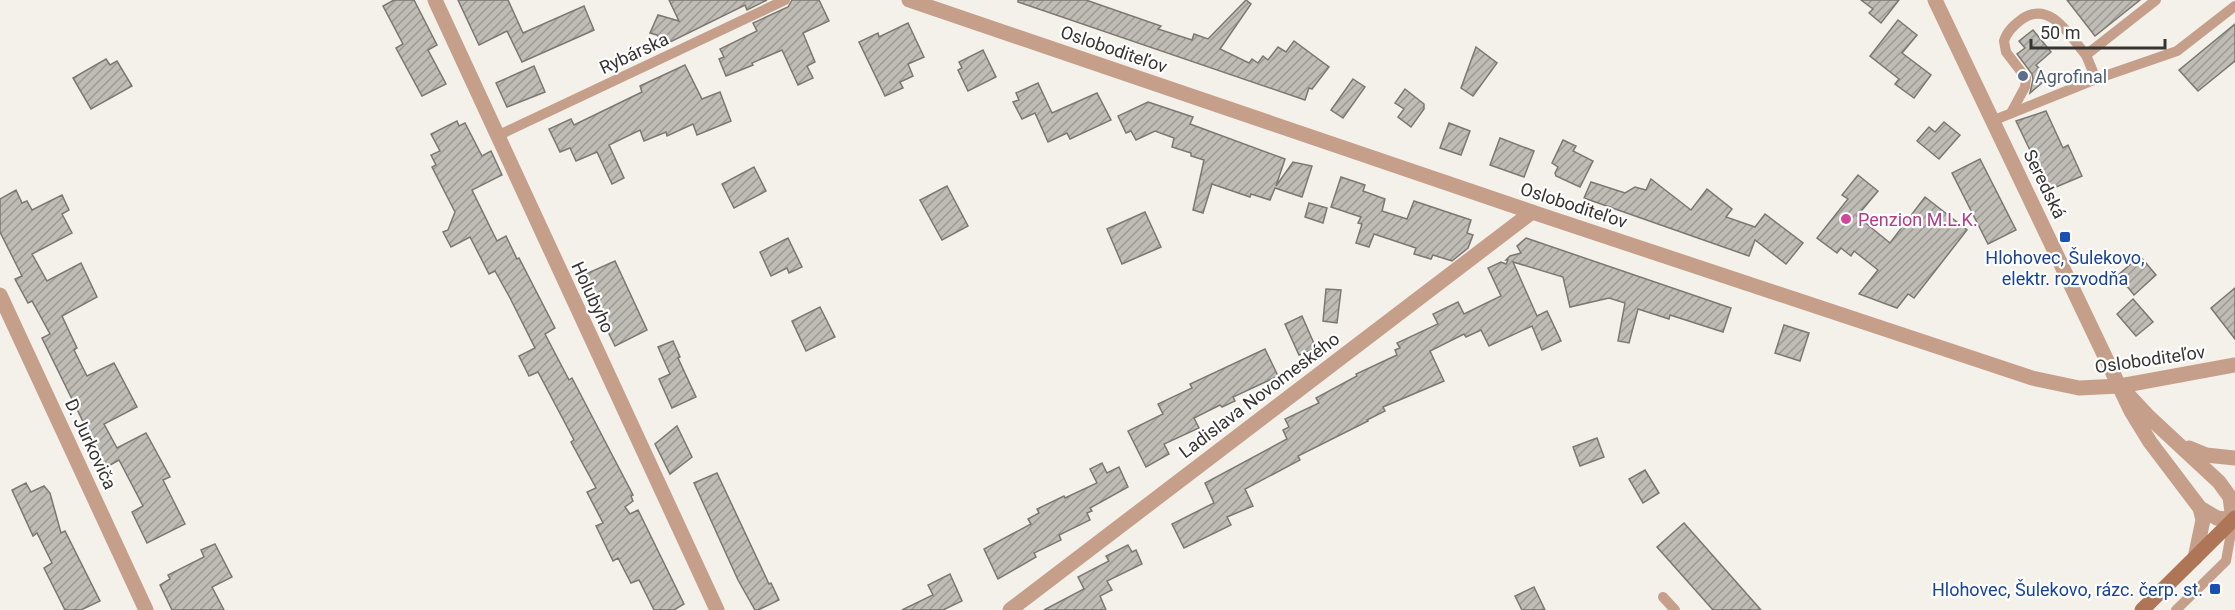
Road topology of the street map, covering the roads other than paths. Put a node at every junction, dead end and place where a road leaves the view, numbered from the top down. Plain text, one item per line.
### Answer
1 (435, 0) edge
2 (785, 0) edge
3 (909, 0) edge
4 (1935, 0) edge
5 (2156, 0) edge
6 (2045, 5) edge
7 (2235, 6) edge
8 (2086, 55) junction
9 (2096, 79) junction
10 (2012, 113) junction
11 (1992, 121) junction
12 (497, 136) junction
13 (1532, 212) junction
14 (0, 295) edge
15 (2235, 365) edge
16 (2120, 386) junction
17 (2164, 432) junction
18 (2235, 458) edge
19 (2200, 508) junction
20 (2234, 519) edge
21 (2195, 558) junction
22 (1663, 597) dead end
23 (146, 610) edge
24 (717, 610) edge
25 (1010, 610) edge
26 (1675, 610) edge
27 (2142, 610) edge
28 (2176, 610) edge

1 - 12 street, Holubyho
2 - 12 lane, Rybárska
3 - 13 street, Osloboditeľov
4 - 11 street, Seredská
5 - 8 lane
6 - 8 lane
6 - 10 lane
7 - 9 lane
8 - 9 lane
9 - 10 lane
10 - 11 lane
11 - 16 street, Seredská
12 - 24 street, Holubyho
13 - 16 street, Osloboditeľov
13 - 25 street, Ladislava Novomeského
14 - 23 street, D. Jurkoviča
15 - 16 street, Osloboditeľov
16 - 17 street, Seredská
16 - 19 street, Seredská
17 - 18 street, Seredská
17 - 20 street, Seredská
19 - 20 street
19 - 21 street
20 - 21 main road
20 - 28 lane
21 - 27 main road
22 - 26 lane

